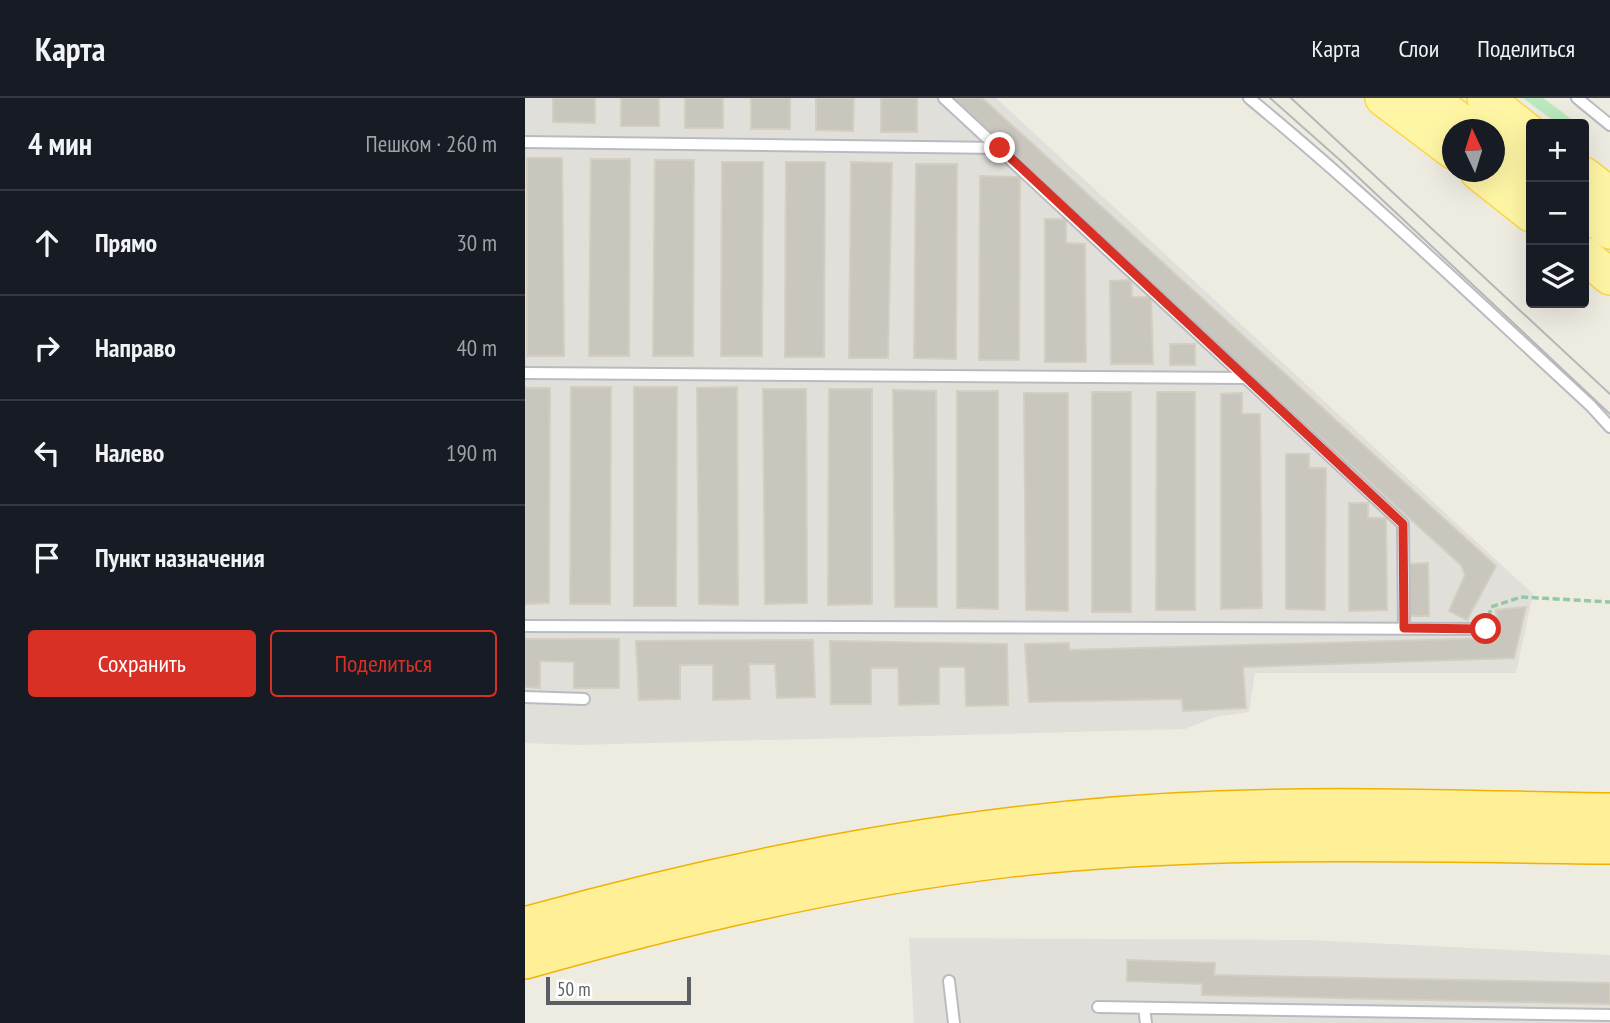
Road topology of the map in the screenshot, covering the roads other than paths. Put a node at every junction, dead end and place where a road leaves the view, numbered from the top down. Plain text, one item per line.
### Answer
1 (944, 98) edge
2 (1249, 98) edge
3 (1383, 98) edge
4 (1428, 98) edge
5 (1485, 98) edge
6 (1577, 98) edge
7 (1458, 119) edge
8 (1610, 125) edge
9 (1526, 130) edge
10 (525, 142) edge
11 (1442, 143) edge
12 (1000, 148) junction
13 (1505, 152) edge
14 (1526, 168) edge
15 (1589, 179) edge
16 (1491, 182) edge
17 (1610, 195) edge
18 (1526, 210) edge
19 (1589, 214) edge
20 (1610, 230) edge
21 (1589, 260) edge
22 (1610, 277) edge
23 (525, 373) edge
24 (1246, 378) junction
25 (1610, 427) edge
26 (525, 626) edge
27 (1404, 628) junction
28 (1486, 629) road end
29 (525, 697) edge
30 (584, 699) dead end
31 (1610, 796) edge
32 (1220, 810) junction
33 (1610, 812) edge
34 (1610, 845) edge
35 (1145, 847) junction
36 (1610, 861) edge
37 (525, 926) edge
38 (525, 960) edge
39 (950, 981) dead end
40 (1098, 1007) dead end
41 (1144, 1008) junction
42 (1610, 1015) edge
43 (1381, 1017) edge
44 (954, 1023) edge
45 (1146, 1023) edge

1 - 12 lane
2 - 25 lane
3 - 11 main road
4 - 7 main road
5 - 9 main road
6 - 8 lane
10 - 12 lane
12 - 24 lane
13 - 14 main road
15 - 17 main road
16 - 18 main road
19 - 20 main road
21 - 22 main road
23 - 24 lane
24 - 27 lane
26 - 27 lane
27 - 28 lane
29 - 30 lane
31 - 32 main road
32 - 33 highway
32 - 37 highway
34 - 35 highway
35 - 36 main road
35 - 38 highway
39 - 44 lane
40 - 41 lane
41 - 43 lane
41 - 45 lane
42 - 43 lane

